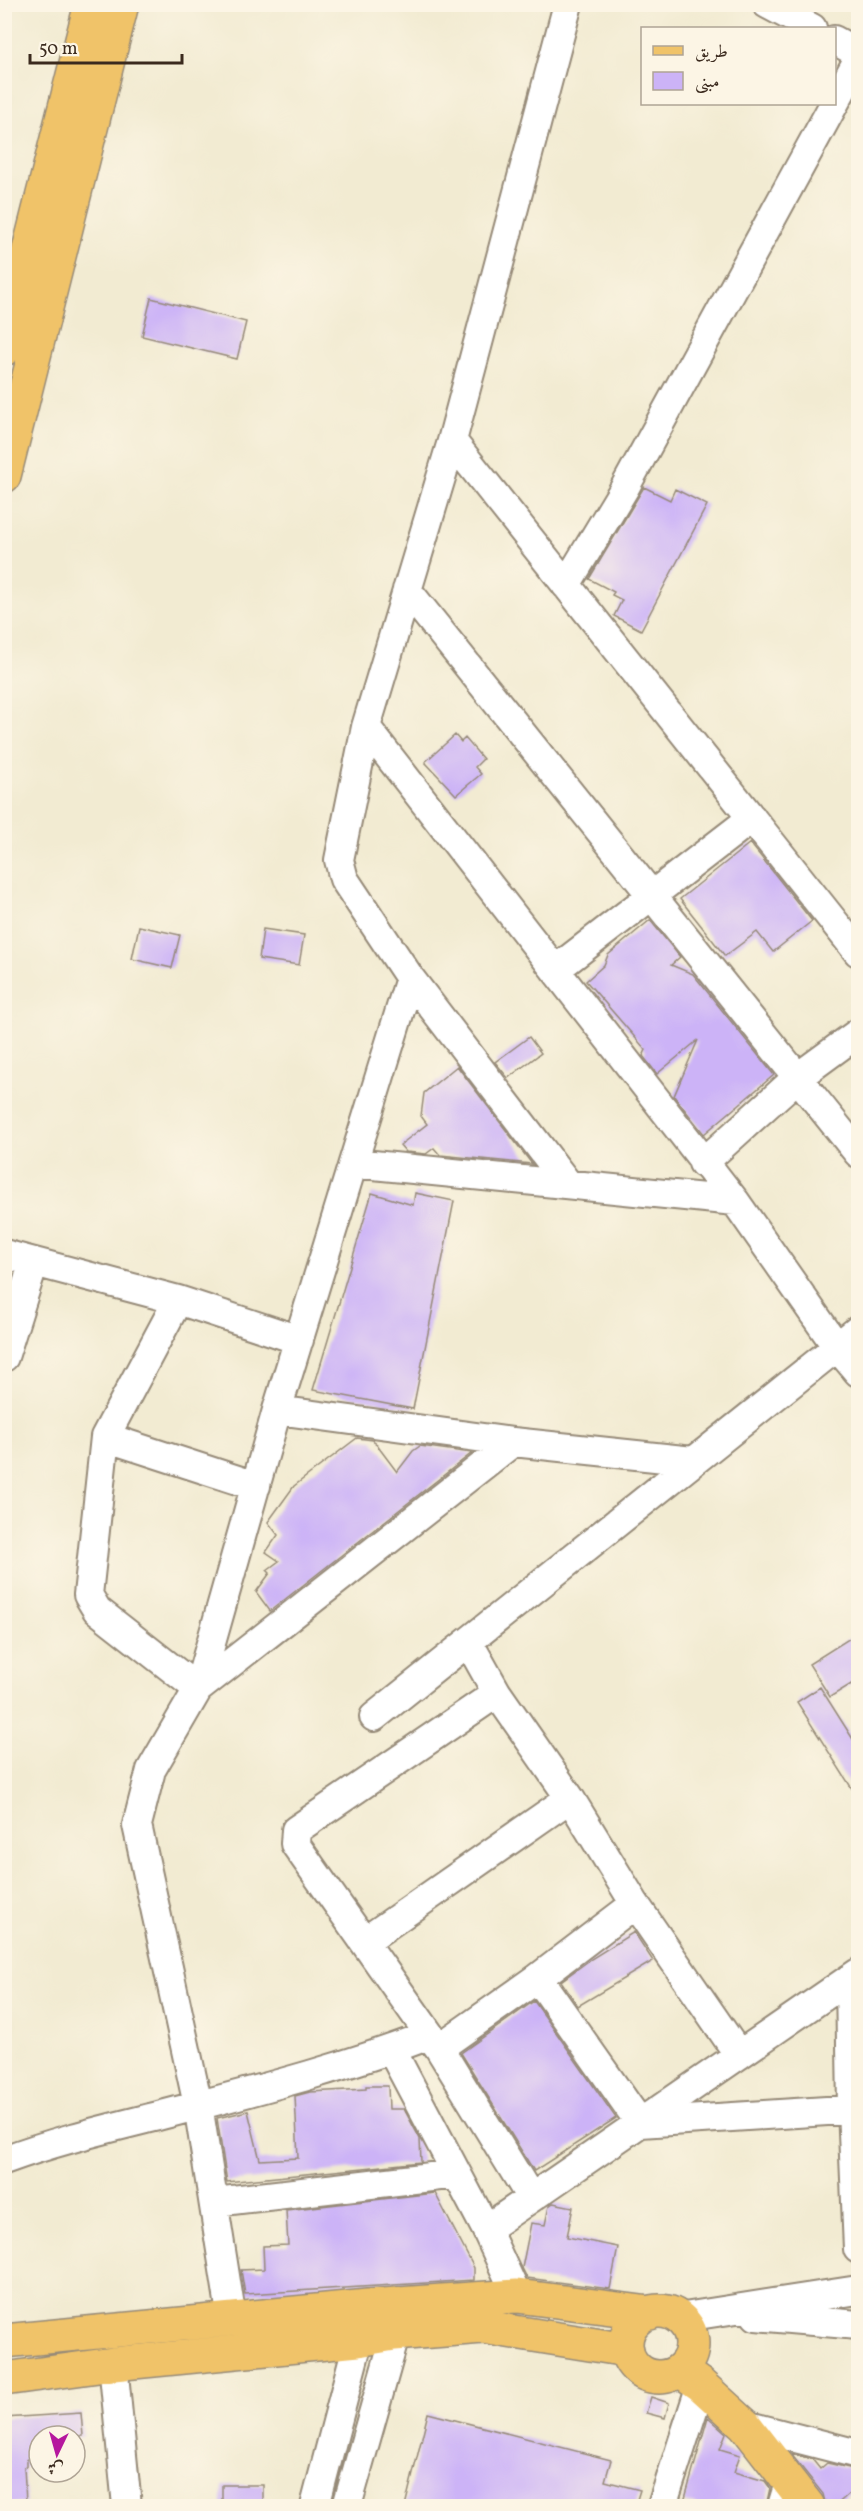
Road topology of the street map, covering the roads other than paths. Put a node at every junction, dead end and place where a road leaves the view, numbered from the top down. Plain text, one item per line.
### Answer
1 (91, 4) edge
2 (122, 4) edge
3 (568, 4) edge
4 (767, 4) edge
5 (810, 27) edge
6 (836, 41) edge
7 (858, 53) edge
8 (858, 60) edge
9 (836, 100) edge
10 (833, 105) edge
11 (4, 349) edge
12 (452, 441) junction
13 (4, 476) edge
14 (566, 585) junction
15 (407, 590) junction
16 (366, 727) junction
17 (752, 818) junction
18 (651, 894) junction
19 (858, 952) edge
20 (555, 970) junction
21 (410, 978) junction
22 (858, 1033) edge
23 (798, 1077) junction
24 (849, 1122) edge
25 (858, 1153) edge
26 (353, 1163) junction
27 (702, 1163) junction
28 (568, 1184) junction
29 (735, 1201) junction
30 (4, 1254) edge
31 (34, 1262) junction
32 (178, 1300) junction
33 (848, 1339) edge
34 (299, 1340) junction
35 (4, 1358) edge
36 (858, 1372) edge
37 (277, 1410) junction
38 (105, 1437) junction
39 (513, 1442) junction
40 (693, 1461) junction
41 (256, 1486) junction
42 (469, 1643) junction
43 (198, 1689) junction
44 (497, 1693) junction
45 (374, 1717) dead end
46 (570, 1798) junction
47 (635, 1904) junction
48 (364, 1941) junction
49 (856, 1977) edge
50 (538, 1978) junction
51 (434, 2041) junction
52 (391, 2049) junction
53 (739, 2055) junction
54 (198, 2105) junction
55 (855, 2109) edge
56 (640, 2124) junction
57 (4, 2160) edge
58 (457, 2174) junction
59 (531, 2198) junction
60 (215, 2202) junction
61 (486, 2229) junction
62 (858, 2249) edge
63 (858, 2290) edge
64 (517, 2296) junction
65 (368, 2306) junction
66 (678, 2314) junction
67 (400, 2319) junction
68 (232, 2320) junction
69 (858, 2325) edge
70 (358, 2340) junction
71 (4, 2341) edge
72 (627, 2350) junction
73 (113, 2364) junction
74 (690, 2378) junction
75 (4, 2379) edge
76 (745, 2425) junction
77 (858, 2454) edge
78 (793, 2499) edge
79 (127, 2506) edge
80 (315, 2506) edge
81 (347, 2506) edge
82 (662, 2506) edge

1 - 11 main road
2 - 13 main road
3 - 12 street
4 - 5 street
6 - 7 street
8 - 9 street
10 - 14 street
12 - 14 street
12 - 15 street
14 - 17 street
15 - 16 street
15 - 18 street
16 - 20 street
16 - 21 street
17 - 18 street
17 - 19 street
18 - 20 street
18 - 23 street
20 - 27 street
21 - 26 street
21 - 28 street
22 - 23 street
23 - 24 street
23 - 27 street
24 - 25 street
26 - 28 street
26 - 34 street
27 - 29 street
28 - 29 street
29 - 33 street
30 - 31 street
31 - 32 street
31 - 35 street
32 - 34 street
32 - 38 street
33 - 36 street
33 - 40 street
34 - 37 street
37 - 39 street
37 - 41 street
38 - 41 street
38 - 43 street
39 - 40 street
39 - 43 street
40 - 42 street
41 - 43 street
42 - 44 street
42 - 45 street
43 - 54 street
44 - 46 street
44 - 48 street
46 - 47 street
46 - 48 street
47 - 50 street
47 - 53 street
48 - 51 street
49 - 53 street
49 - 55 street
50 - 51 street
50 - 56 street
51 - 52 street
51 - 59 street
52 - 54 street
52 - 58 street
53 - 56 street
54 - 57 street
54 - 60 street
55 - 56 street
55 - 62 street
56 - 59 street
58 - 60 street
58 - 61 street
59 - 61 street
60 - 68 street
61 - 64 street
63 - 66 street
64 - 66 main road
64 - 67 main road
65 - 67 main road
65 - 68 main road
65 - 70 street
66 - 69 street
66 - 72 main road
66 - 74 main road
67 - 70 main road
67 - 72 main road
67 - 81 street
68 - 71 main road
70 - 73 main road
70 - 80 street
72 - 74 main road
73 - 75 main road
73 - 79 street
74 - 76 main road
74 - 82 street
76 - 77 street
76 - 78 main road

